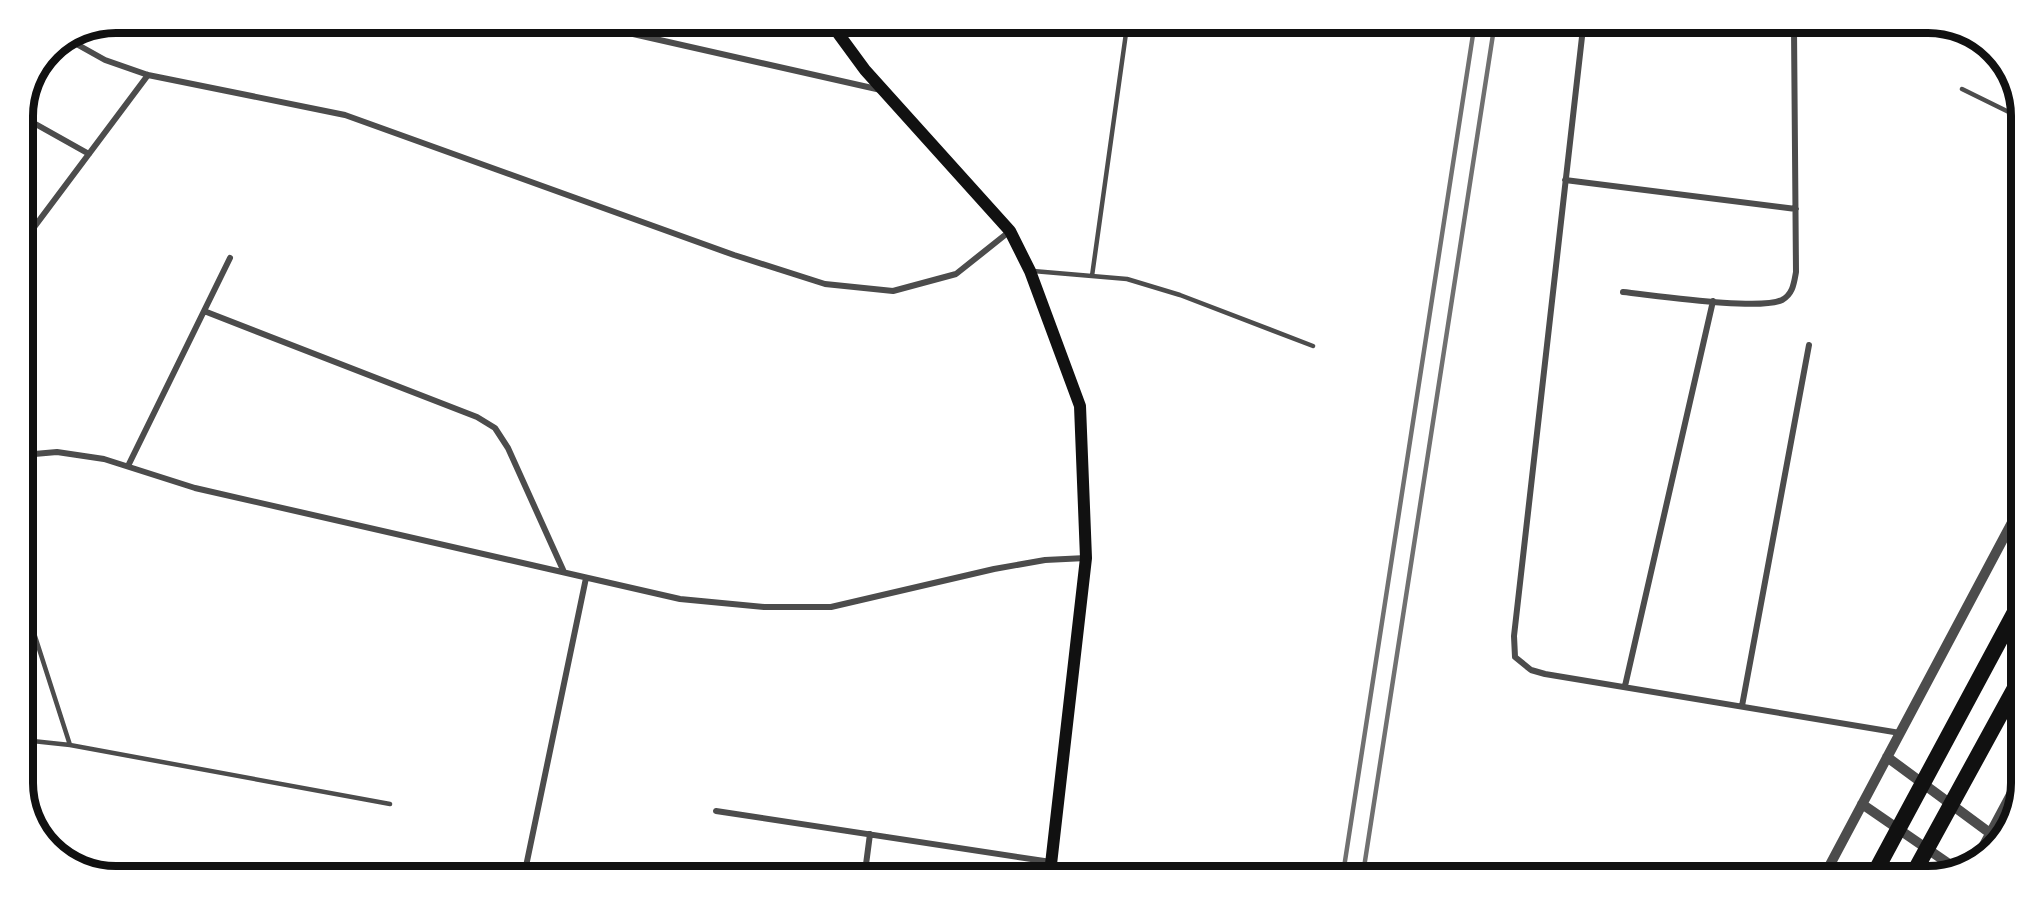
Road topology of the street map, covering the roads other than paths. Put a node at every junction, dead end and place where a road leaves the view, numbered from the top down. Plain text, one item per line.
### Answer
1 (628, 33) edge
2 (838, 33) edge
3 (1126, 33) edge
4 (1582, 33) edge
5 (1794, 33) edge
6 (76, 44) edge
7 (148, 75) junction
8 (1962, 89) dead end
9 (883, 91) junction
10 (2011, 113) edge
11 (33, 123) edge
12 (89, 154) junction
13 (1565, 180) junction
14 (1796, 209) junction
15 (33, 229) edge
16 (1010, 231) junction
17 (230, 258) dead end
18 (1030, 271) junction
19 (1092, 276) junction
20 (1623, 292) dead end
21 (1713, 302) junction
22 (204, 311) junction
23 (1809, 345) dead end
24 (1313, 346) dead end
25 (33, 454) edge
26 (128, 466) junction
27 (2011, 524) edge
28 (1086, 558) junction
29 (564, 572) junction
30 (586, 578) junction
31 (2011, 619) edge
32 (33, 629) edge
33 (1625, 686) junction
34 (2011, 695) edge
35 (1742, 706) junction
36 (1900, 733) junction
37 (33, 741) edge
38 (70, 745) junction
39 (1887, 757) junction
40 (2009, 800) edge
41 (390, 804) dead end
42 (1862, 804) junction
43 (716, 811) dead end
44 (1998, 827) edge
45 (870, 834) junction
46 (1992, 835) edge
47 (1948, 863) edge
48 (526, 866) edge
49 (866, 866) edge
50 (1045, 866) edge
51 (1050, 866) edge
52 (1829, 866) edge
53 (1878, 866) edge
54 (1917, 866) edge

1 - 9 street
2 - 9 main road
3 - 19 lane
4 - 13 street
5 - 14 street
6 - 7 street
7 - 12 street
7 - 16 street
8 - 10 lane
9 - 16 main road
11 - 12 street
12 - 15 street
13 - 14 street
13 - 33 street
14 - 21 street
16 - 18 main road
17 - 22 street
18 - 19 lane
18 - 28 main road
19 - 24 lane
20 - 21 street
21 - 33 street
22 - 26 street
22 - 29 street
23 - 35 street
25 - 26 street
26 - 29 street
27 - 36 street
28 - 30 street
28 - 51 main road
29 - 30 street
30 - 48 street
31 - 53 highway
32 - 38 lane
33 - 35 street
34 - 54 highway
35 - 36 street
36 - 39 street
37 - 38 lane
38 - 41 lane
39 - 42 street
39 - 46 street
40 - 44 street
42 - 47 street
42 - 52 street
43 - 45 street
45 - 49 street
45 - 50 street

